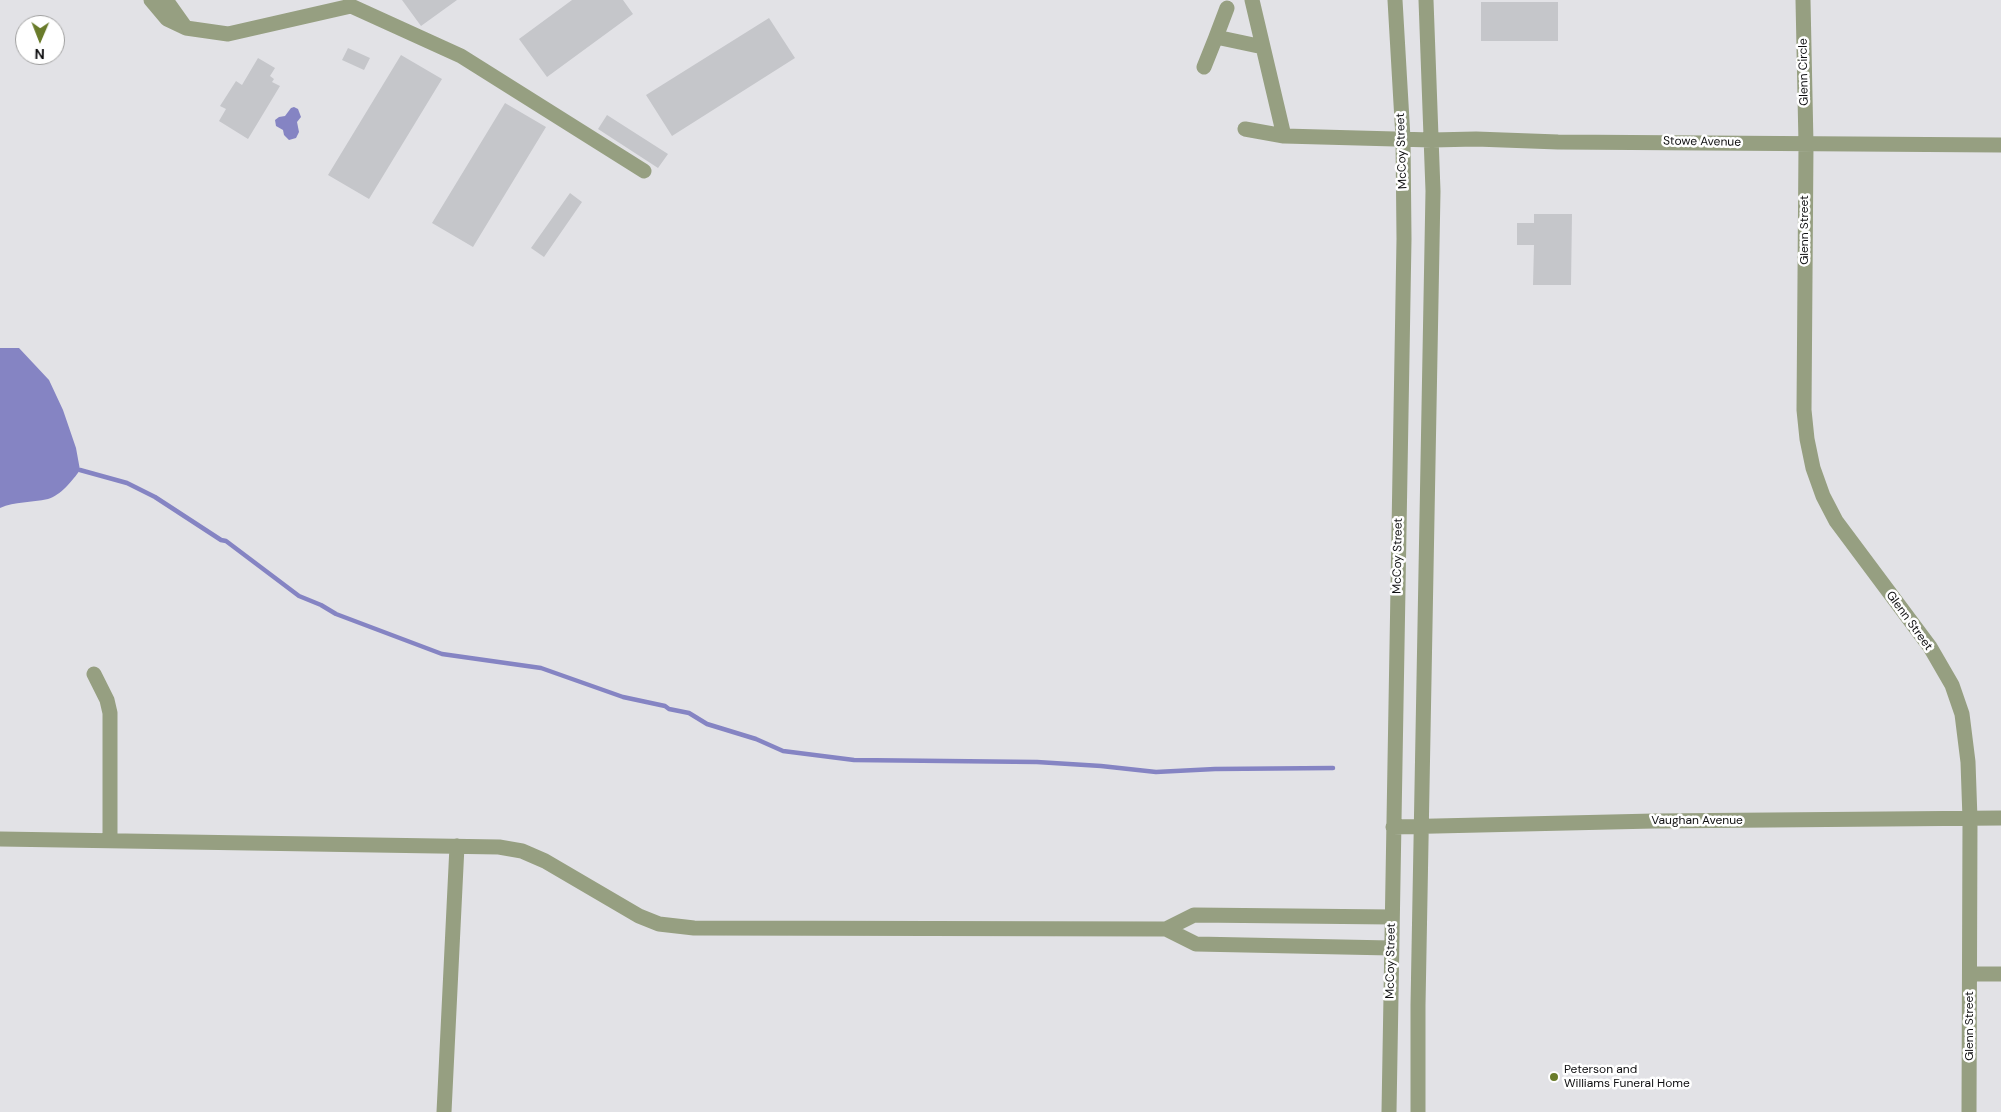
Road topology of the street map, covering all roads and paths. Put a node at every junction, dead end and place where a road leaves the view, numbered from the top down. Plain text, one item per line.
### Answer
1 (151, 0) edge
2 (166, 0) edge
3 (1252, 0) edge
4 (1395, 0) edge
5 (1426, 0) edge
6 (1804, 0) edge
7 (1226, 8) dead end
8 (186, 28) junction
9 (1216, 37) junction
10 (1263, 47) junction
11 (1204, 67) dead end
12 (1245, 129) dead end
13 (1284, 136) junction
14 (1403, 138) junction
15 (1432, 140) junction
16 (1806, 144) junction
17 (2001, 144) edge
18 (644, 171) dead end
19 (94, 674) dead end
20 (2001, 818) edge
21 (1970, 819) junction
22 (1393, 827) junction
23 (1421, 828) junction
24 (0, 839) edge
25 (110, 840) junction
26 (457, 846) junction
27 (1392, 917) junction
28 (1166, 929) junction
29 (1391, 948) junction
30 (1970, 974) junction
31 (2001, 974) edge
32 (444, 1112) edge
33 (1389, 1112) edge
34 (1418, 1112) edge
35 (1969, 1112) edge

1 - 8 street
2 - 8 street
3 - 10 street
4 - 14 street, McCoy Street
5 - 15 street
6 - 16 street, Glenn Circle
7 - 9 street
8 - 18 street
9 - 10 street
9 - 11 street
10 - 13 street
12 - 13 street, Stowe Avenue
13 - 14 street, Stowe Avenue
14 - 15 street, Stowe Avenue
14 - 22 street, McCoy Street
15 - 16 street, Stowe Avenue
15 - 23 street
16 - 17 street, Stowe Avenue
16 - 21 street, Glenn Street
19 - 25 street
20 - 21 street, Vaughan Avenue
21 - 23 street, Vaughan Avenue
21 - 30 street, Glenn Street
22 - 23 street, Vaughan Avenue
22 - 27 street, McCoy Street
23 - 34 street
24 - 25 street
25 - 26 street
26 - 28 street
26 - 32 street
27 - 28 street
27 - 29 street, McCoy Street
28 - 29 street
29 - 33 street, McCoy Street
30 - 31 street
30 - 35 street, Glenn Street

